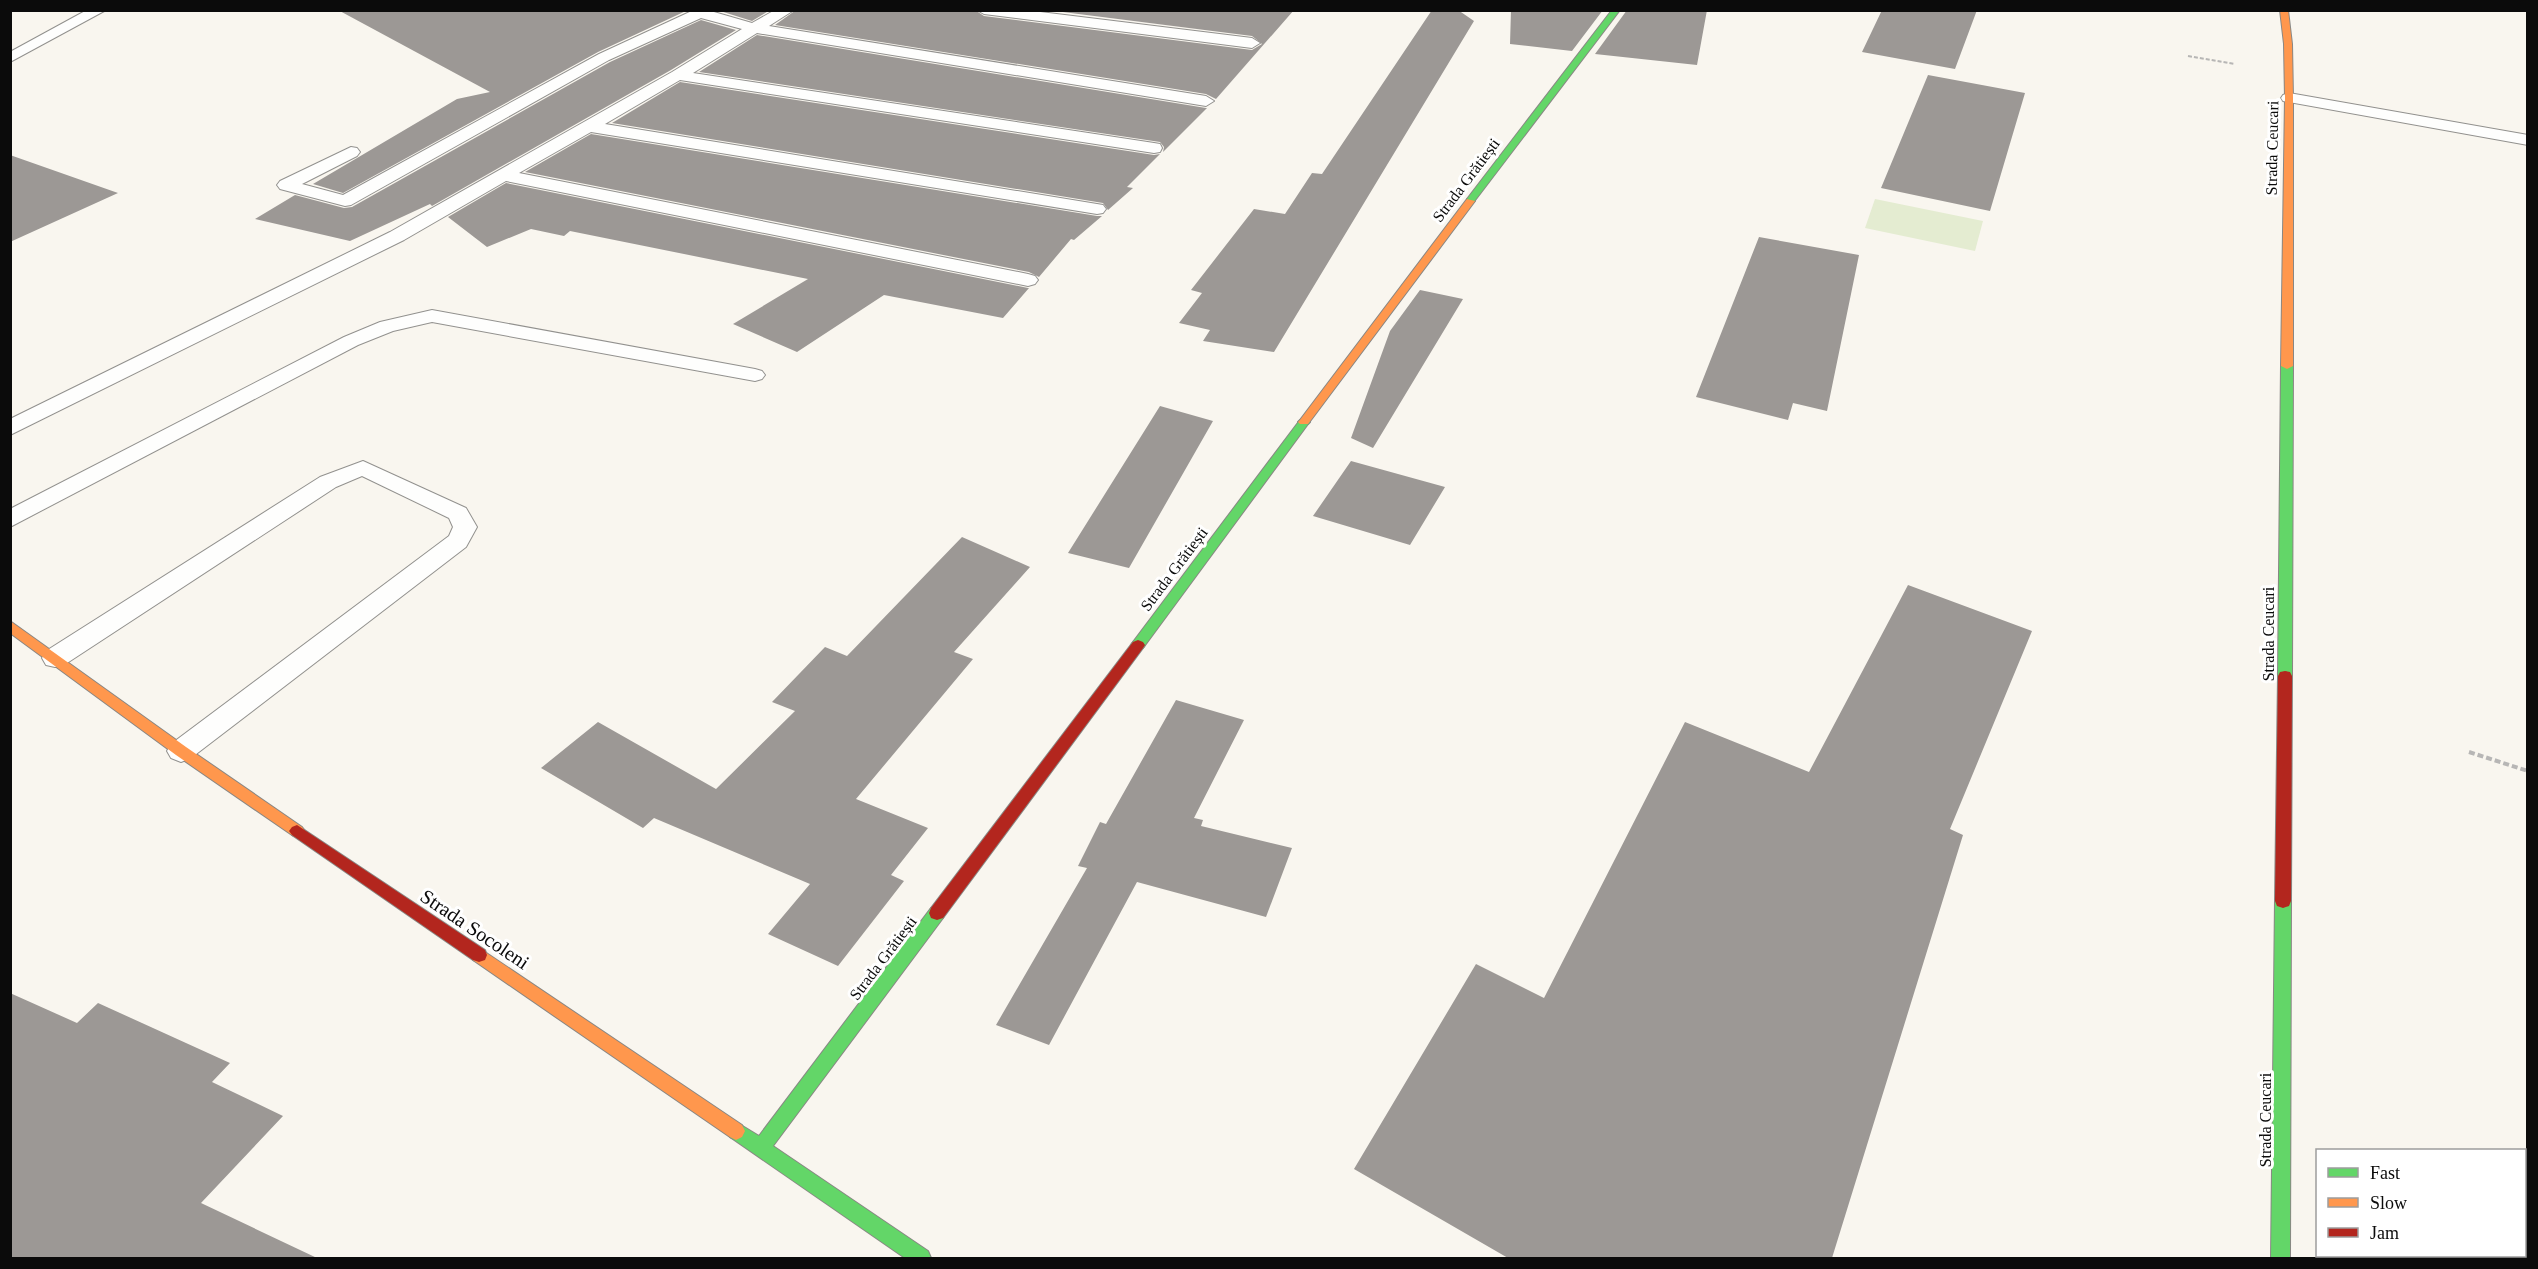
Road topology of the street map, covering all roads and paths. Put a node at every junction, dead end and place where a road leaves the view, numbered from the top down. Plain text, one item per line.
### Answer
1 (99, 10) edge
2 (788, 10) edge
3 (984, 10) edge
4 (1616, 10) edge
5 (2284, 10) edge
6 (754, 28) junction
7 (1251, 43) dead end
8 (2188, 56) dead end
9 (10, 58) edge
10 (2235, 64) dead end
11 (678, 75) junction
12 (2289, 98) junction
13 (1206, 101) dead end
14 (587, 126) junction
15 (2528, 140) edge
16 (1154, 148) dead end
17 (351, 152) dead end
18 (503, 175) junction
19 (1098, 209) dead end
20 (1028, 280) dead end
21 (755, 375) dead end
22 (10, 428) edge
23 (10, 519) edge
24 (10, 626) edge
25 (55, 658) junction
26 (181, 751) junction
27 (2469, 753) dead end
28 (2528, 771) edge
29 (761, 1148) junction
30 (921, 1258) edge
31 (2280, 1258) edge

1 - 9 lane
2 - 6 lane
3 - 7 lane
4 - 29 street, Strada Grătiești
5 - 12 street, Strada Ceucari
6 - 11 lane
6 - 13 lane
6 - 17 lane
8 - 10 path
11 - 14 lane
11 - 16 lane
12 - 15 lane
12 - 31 street, Strada Ceucari
14 - 18 lane
14 - 19 lane
18 - 20 lane
18 - 22 lane
21 - 23 lane
24 - 25 street, Strada Socoleni
25 - 26 street, Strada Socoleni
25 - 26 lane
26 - 29 street, Strada Socoleni
27 - 28 path
29 - 30 street, Strada Socoleni

